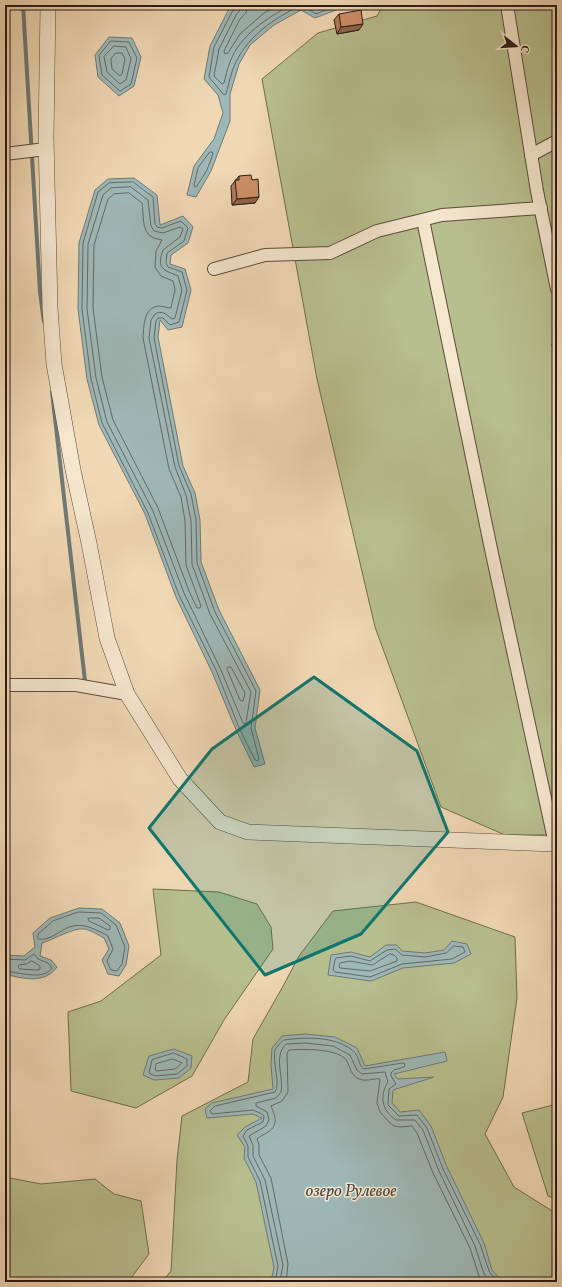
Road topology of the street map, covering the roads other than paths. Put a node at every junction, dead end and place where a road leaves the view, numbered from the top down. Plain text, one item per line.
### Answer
1 (48, 5) edge
2 (506, 5) edge
3 (557, 141) edge
4 (46, 149) junction
5 (5, 154) edge
6 (531, 155) junction
7 (541, 208) junction
8 (423, 220) junction
9 (214, 269) dead end
10 (557, 289) edge
11 (5, 686) edge
12 (127, 694) junction
13 (556, 844) edge

1 - 4 street
2 - 6 street
3 - 6 street
4 - 5 street
4 - 12 street
6 - 7 street
7 - 8 street
7 - 10 street
8 - 9 street
8 - 13 street
11 - 12 street
12 - 13 street

